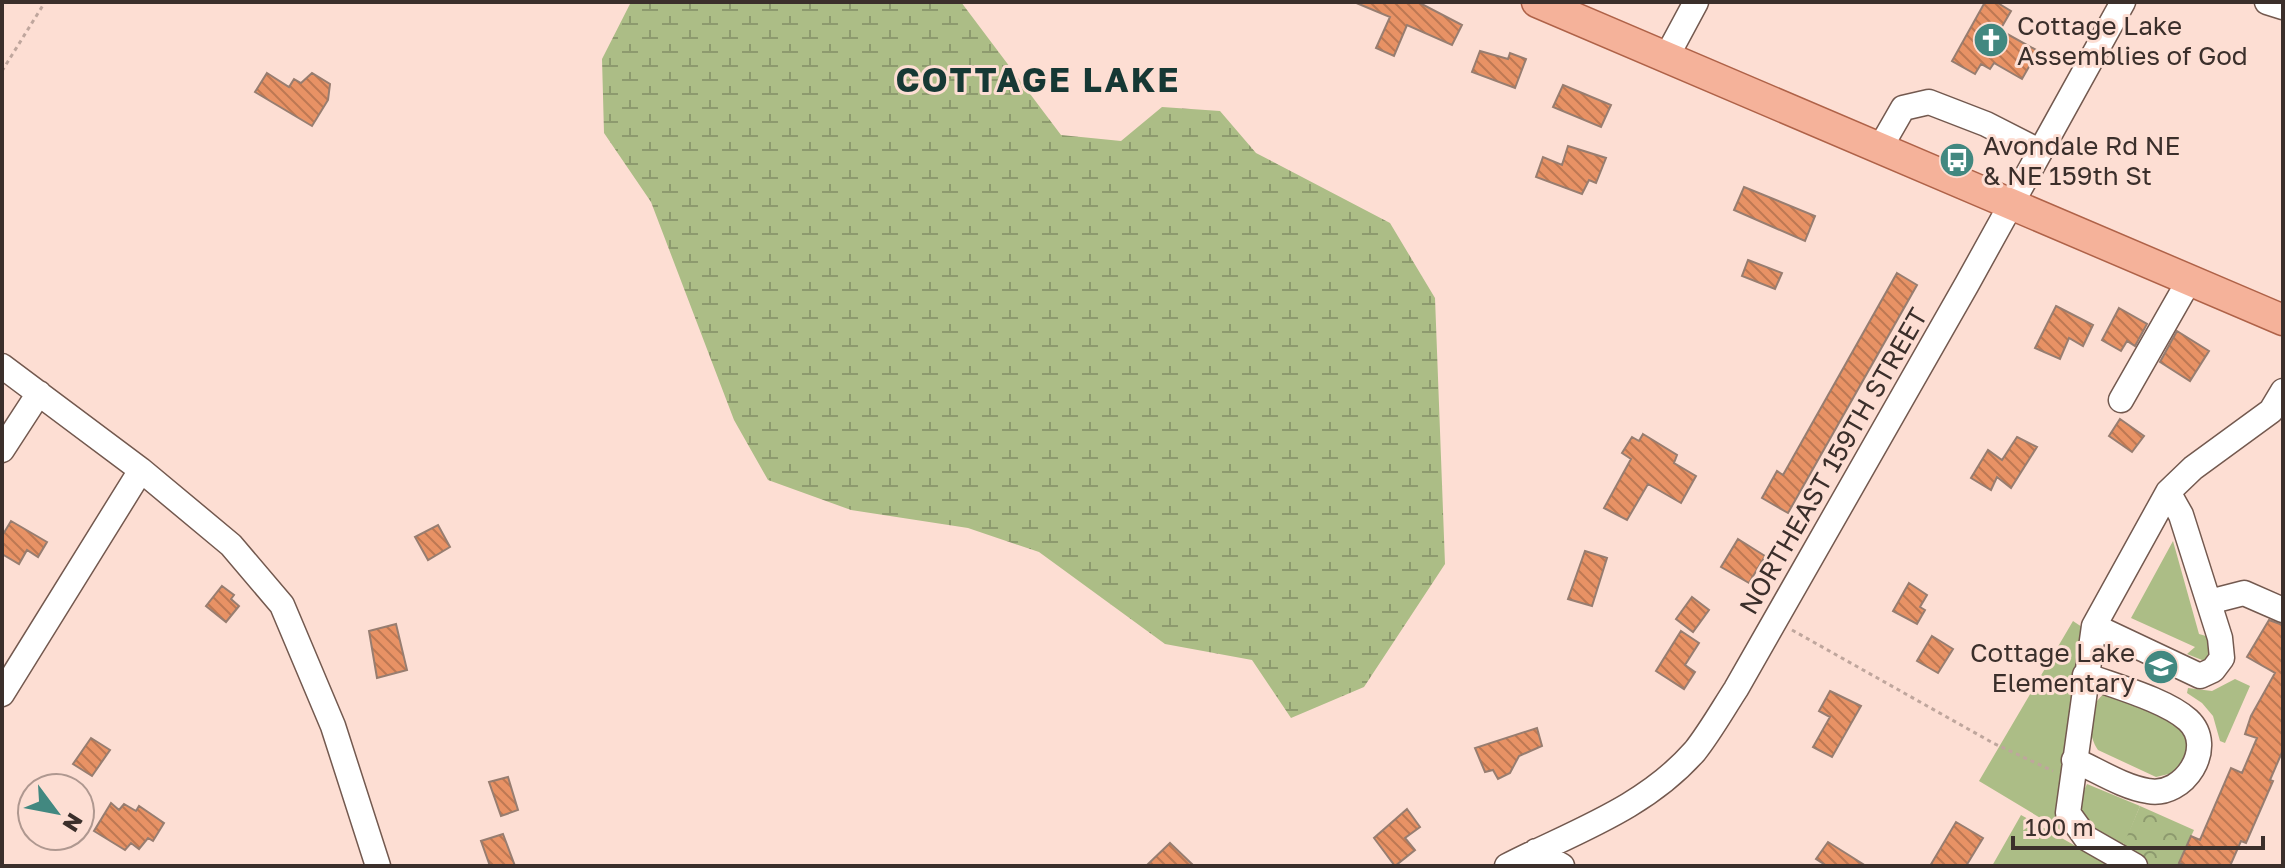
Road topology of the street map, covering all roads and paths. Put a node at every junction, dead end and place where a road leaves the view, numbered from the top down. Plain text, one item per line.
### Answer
1 (45, 2) edge
2 (1537, 2) edge
3 (1696, 2) edge
4 (2123, 2) edge
5 (2267, 2) edge
6 (2283, 7) edge
7 (1667, 56) junction
8 (2, 71) edge
9 (1880, 148) junction
10 (2039, 151) junction
11 (2009, 205) junction
12 (2190, 279) junction
13 (2283, 320) edge
14 (2, 366) edge
15 (2283, 391) edge
16 (39, 393) junction
17 (2121, 400) dead end
18 (2, 450) edge
19 (141, 470) junction
20 (2168, 492) junction
21 (2209, 602) junction
22 (2283, 610) edge
23 (1772, 622) junction
24 (2094, 626) junction
25 (2085, 675) junction
26 (2, 694) edge
27 (2072, 769) junction
28 (1536, 851) junction
29 (378, 866) edge
30 (1507, 866) edge
31 (1562, 866) edge
32 (2135, 866) edge

1 - 8 path
2 - 7 main road
3 - 7 street
4 - 10 street, NORTHEAST 159TH STREET
5 - 6 street
7 - 9 main road
9 - 10 street
9 - 11 main road
10 - 11 street, NORTHEAST 159TH STREET
11 - 12 main road
11 - 23 street, NORTHEAST 159TH STREET
12 - 13 main road
12 - 17 street
14 - 16 street
15 - 20 street
16 - 18 street
16 - 19 street
19 - 26 street
19 - 29 street
20 - 21 street
20 - 24 street
21 - 22 street
21 - 24 street
23 - 27 path
23 - 28 street, NORTHEAST 159TH STREET
24 - 25 street
25 - 27 street
25 - 27 street
27 - 32 street
28 - 30 street, NORTHEAST 159TH STREET
28 - 31 street

